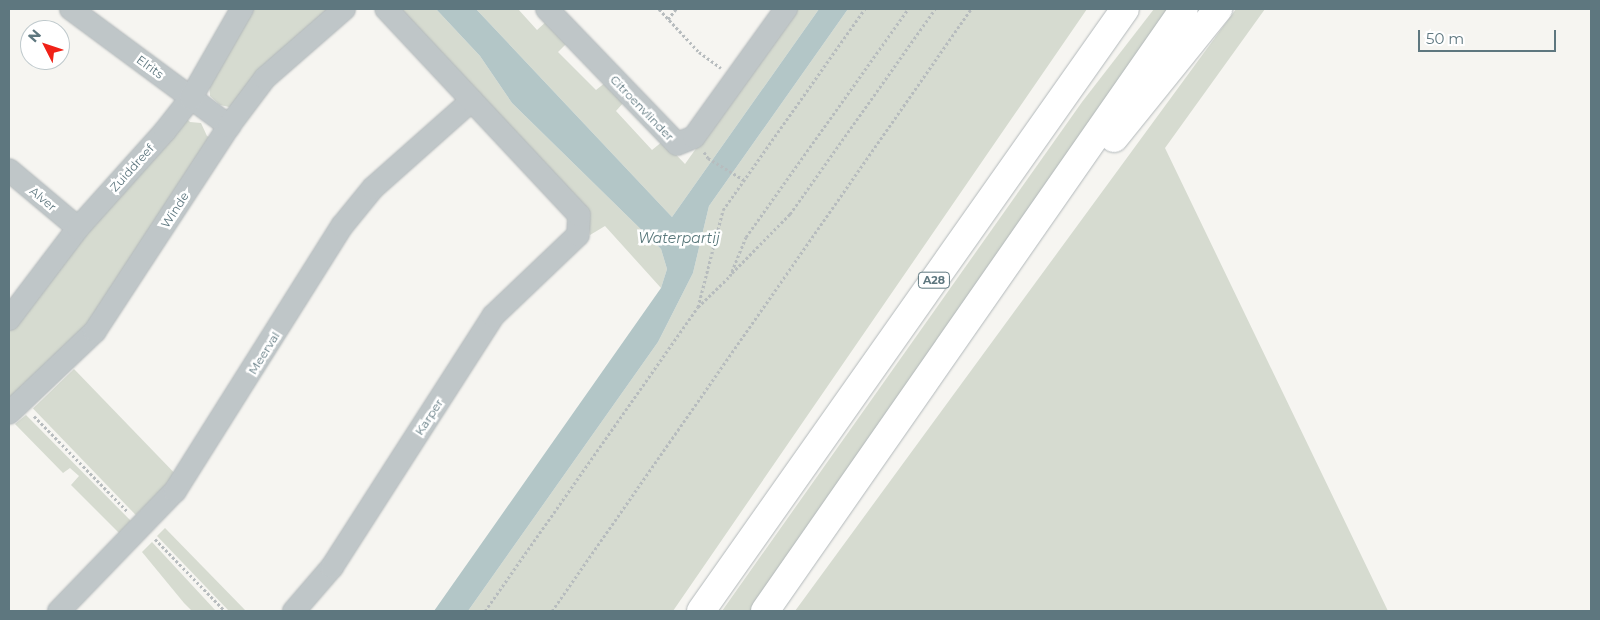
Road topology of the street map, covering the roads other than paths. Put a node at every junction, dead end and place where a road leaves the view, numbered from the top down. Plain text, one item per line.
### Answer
1 (71, 9) edge
2 (242, 9) edge
3 (344, 9) edge
4 (386, 9) edge
5 (547, 9) edge
6 (786, 9) edge
7 (1125, 9) edge
8 (1184, 9) edge
9 (1218, 9) edge
10 (191, 98) junction
11 (472, 100) junction
12 (229, 126) junction
13 (9, 170) edge
14 (78, 228) junction
15 (1006, 266) junction
16 (9, 319) edge
17 (15, 408) edge
18 (59, 611) edge
19 (294, 611) edge
20 (702, 611) edge
21 (765, 611) edge

1 - 10 street, Elrits
2 - 10 street, Zuiddreef
3 - 12 street, Winde
4 - 11 street
5 - 6 street, Citroenvlinder
7 - 20 highway, A28
8 - 15 highway
9 - 15 highway
10 - 12 street, Elrits
10 - 14 street, Zuiddreef
11 - 18 street, Meerval
11 - 19 street, Karper
12 - 17 street, Winde
13 - 14 street, Alver
14 - 16 street, Zuiddreef
15 - 21 highway

